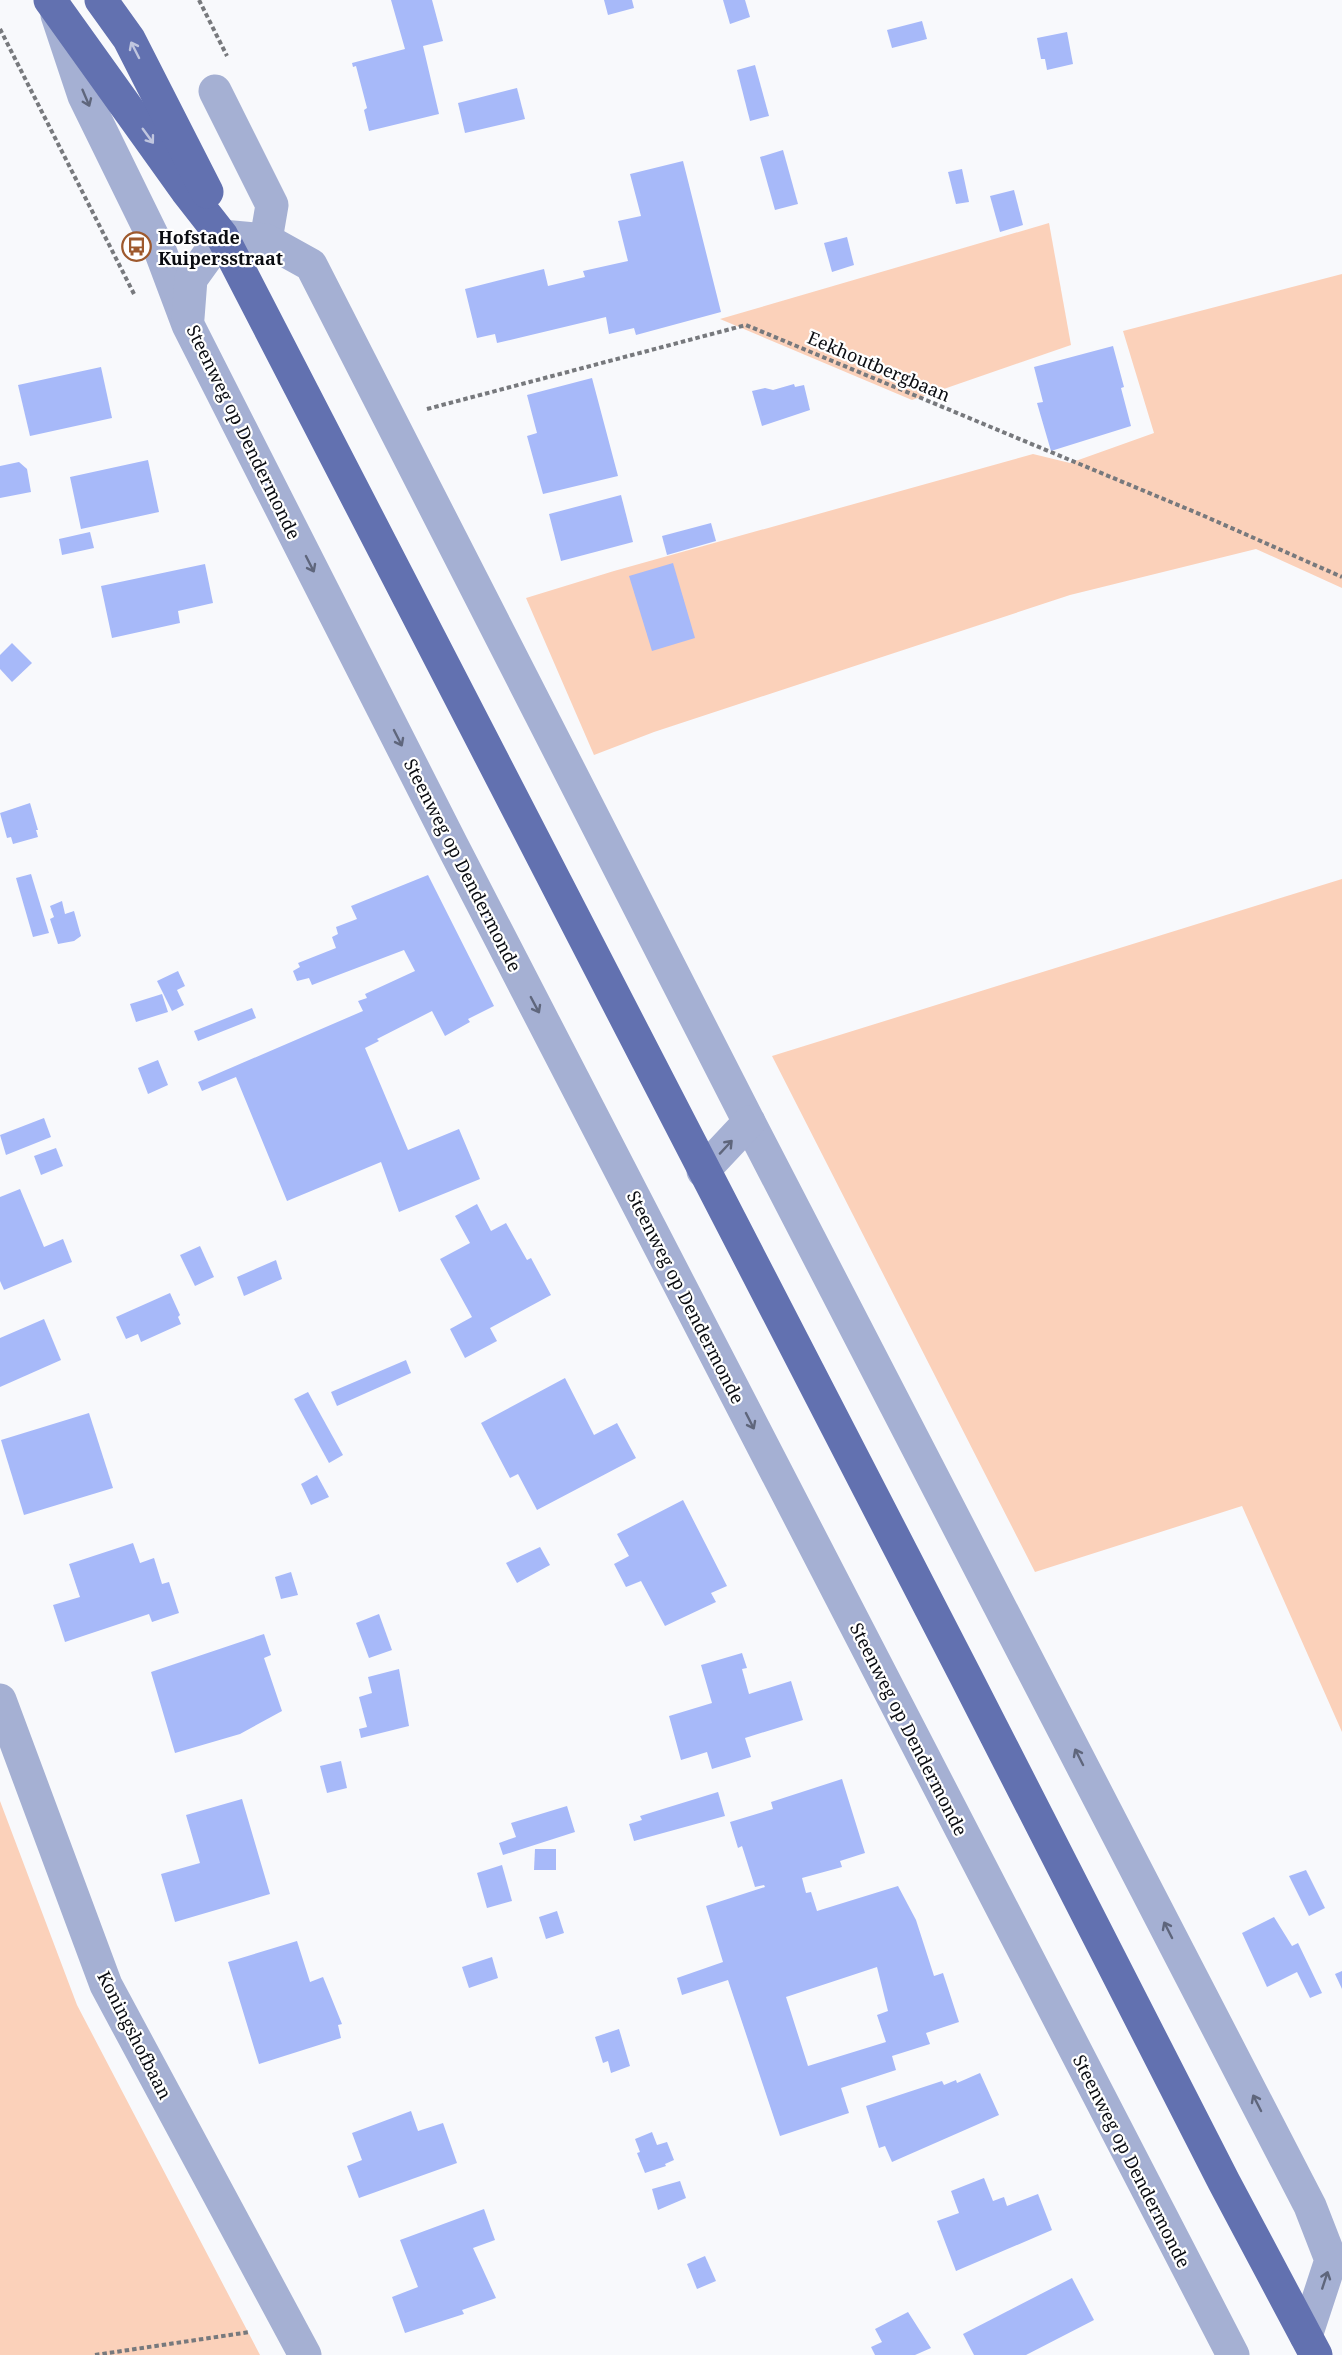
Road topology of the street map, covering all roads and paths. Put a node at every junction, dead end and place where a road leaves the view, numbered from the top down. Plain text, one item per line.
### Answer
1 (101, 0) edge
2 (51, 2) edge
3 (215, 91) dead end
4 (222, 236) junction
5 (266, 240) junction
6 (188, 325) junction
7 (389, 421) junction
8 (1342, 577) edge
9 (749, 1122) junction
10 (703, 1171) junction
11 (0, 1700) edge
12 (289, 2326) junction
13 (1311, 2346) edge
14 (95, 2355) edge
15 (305, 2355) edge
16 (1233, 2355) edge

4 -> 1 main road
2 -> 4 main road
2 -> 6 street
3 - 5 street
4 - 5 street
4 - 6 street, Steenweg op Dendermonde
4 - 10 main road
5 - 7 street
6 -> 16 street, Steenweg op Dendermonde
7 - 8 path, Eekhoutbergbaan
7 - 9 street
10 -> 9 street
13 -> 9 street
10 - 13 main road
11 - 12 street, Koningshofbaan
12 - 14 path
12 - 15 street, Koningshofbaan

